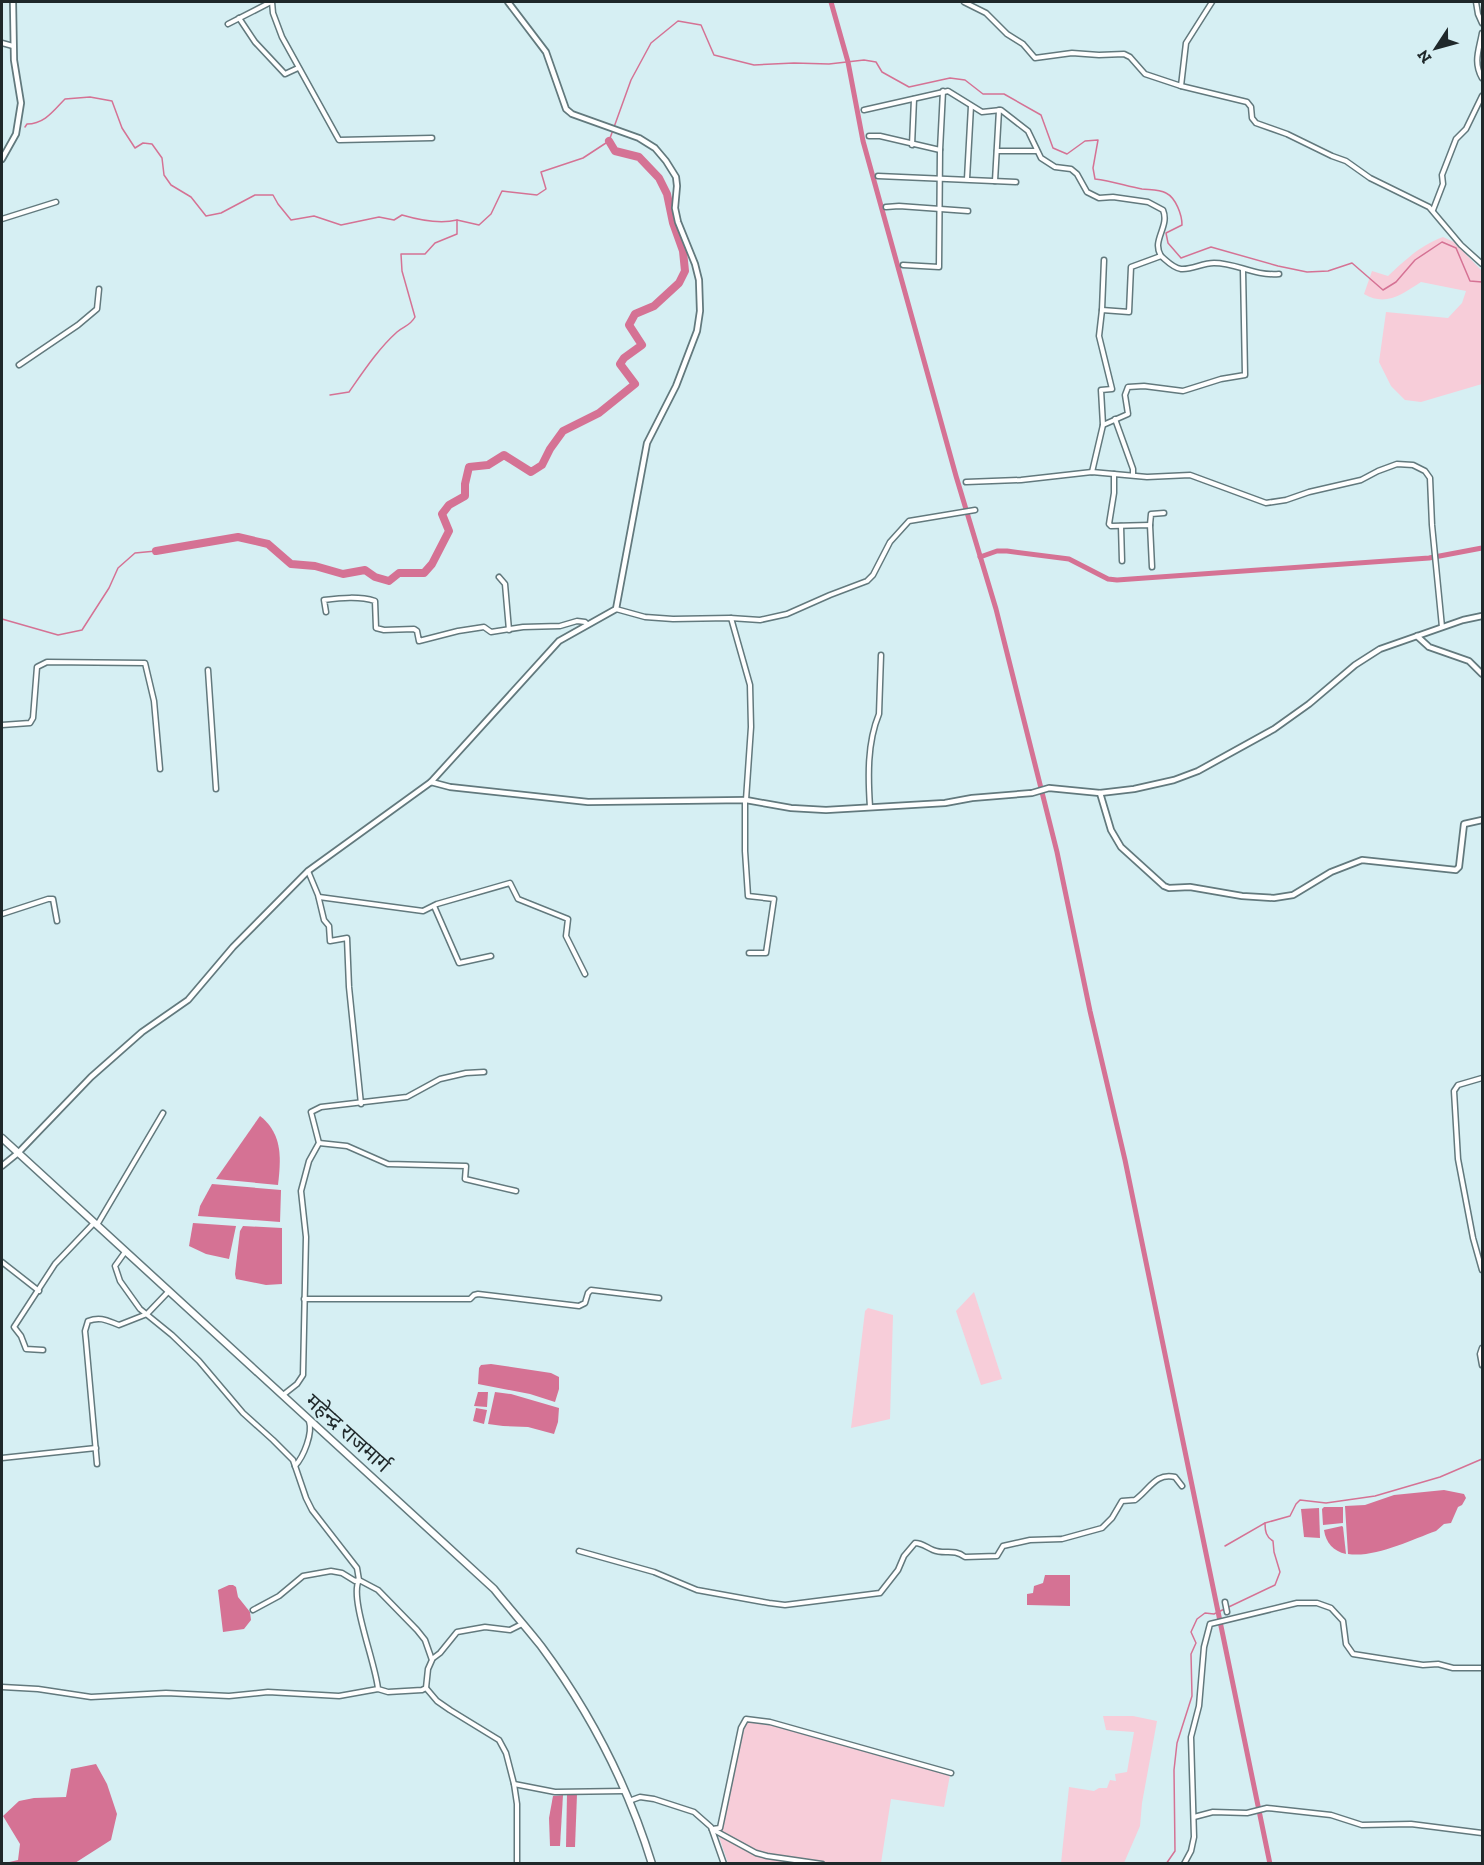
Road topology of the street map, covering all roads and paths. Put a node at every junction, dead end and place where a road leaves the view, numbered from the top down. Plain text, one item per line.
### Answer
1 (13, 2) edge
2 (271, 2) edge
3 (508, 2) edge
4 (964, 2) edge
5 (1212, 2) edge
6 (1476, 2) edge
7 (238, 18) junction
8 (1482, 23) edge
9 (228, 24) dead end
10 (1482, 33) edge
11 (2, 43) edge
12 (13, 46) junction
13 (298, 68) junction
14 (1482, 78) edge
15 (1181, 86) junction
16 (943, 91) junction
17 (1482, 96) edge
18 (914, 99) junction
19 (971, 106) junction
20 (864, 110) dead end
21 (999, 110) junction
22 (869, 135) dead end
23 (432, 138) dead end
24 (912, 145) junction
25 (940, 150) junction
26 (997, 151) junction
27 (1036, 151) junction
28 (2, 159) edge
29 (878, 176) dead end
30 (939, 178) junction
31 (967, 179) junction
32 (995, 181) junction
33 (1016, 182) dead end
34 (56, 202) dead end
35 (886, 207) dead end
36 (939, 208) junction
37 (1433, 210) junction
38 (968, 211) dead end
39 (2, 219) edge
40 (1161, 256) junction
41 (1104, 260) dead end
42 (1482, 264) edge
43 (903, 265) dead end
44 (1243, 270) junction
45 (1279, 274) dead end
46 (99, 290) dead end
47 (1102, 310) junction
48 (19, 365) dead end
49 (1115, 419) junction
50 (1103, 425) junction
51 (1092, 472) junction
52 (1114, 474) junction
53 (1133, 475) junction
54 (966, 482) dead end
55 (974, 510) dead end
56 (1164, 513) dead end
57 (1150, 525) junction
58 (1121, 526) junction
59 (1122, 561) dead end
60 (1152, 567) dead end
61 (499, 577) dead end
62 (616, 609) junction
63 (326, 612) dead end
64 (1482, 616) edge
65 (731, 618) junction
66 (587, 624) junction
67 (1442, 627) junction
68 (509, 630) junction
69 (1417, 636) junction
70 (881, 655) dead end
71 (208, 670) dead end
72 (1482, 674) edge
73 (2, 725) edge
74 (160, 769) dead end
75 (431, 782) junction
76 (216, 789) dead end
77 (1100, 793) junction
78 (746, 800) junction
79 (870, 807) junction
80 (1482, 820) edge
81 (308, 871) junction
82 (319, 897) junction
83 (434, 906) junction
84 (2, 914) edge
85 (57, 921) dead end
86 (748, 953) dead end
87 (491, 956) dead end
88 (585, 974) dead end
89 (484, 1072) dead end
90 (1482, 1078) edge
91 (361, 1104) junction
92 (163, 1113) dead end
93 (2, 1138) edge
94 (318, 1143) junction
95 (18, 1154) junction
96 (2, 1166) edge
97 (516, 1191) dead end
98 (95, 1225) junction
99 (125, 1252) junction
100 (2, 1262) edge
101 (1482, 1270) edge
102 (39, 1291) junction
103 (168, 1292) junction
104 (659, 1298) dead end
105 (304, 1299) junction
106 (147, 1314) junction
107 (1482, 1348) edge
108 (43, 1350) dead end
109 (1482, 1365) edge
110 (282, 1396) junction
111 (309, 1419) junction
112 (96, 1448) junction
113 (2, 1458) edge
114 (98, 1464) dead end
115 (295, 1466) junction
116 (1182, 1486) dead end
117 (579, 1551) dead end
118 (358, 1580) junction
119 (1225, 1602) dead end
120 (253, 1610) dead end
121 (1227, 1612) dead end
122 (522, 1624) junction
123 (432, 1660) junction
124 (1482, 1668) edge
125 (2, 1687) edge
126 (426, 1688) junction
127 (378, 1689) junction
128 (951, 1773) dead end
129 (514, 1784) junction
130 (625, 1791) junction
131 (628, 1801) junction
132 (1194, 1817) junction
133 (712, 1829) junction
134 (1482, 1833) edge
135 (517, 1863) edge
136 (652, 1863) edge
137 (724, 1863) edge
138 (822, 1863) edge
139 (1184, 1863) edge

1 - 12 street
2 - 7 street
2 - 13 street
3 - 62 street
4 - 15 street
5 - 15 street
6 - 8 street
7 - 9 street
7 - 13 street
10 - 14 street
11 - 12 street
12 - 28 street
13 - 23 street
15 - 37 street
16 - 18 street
16 - 19 street
16 - 25 street
17 - 37 street
18 - 20 street
18 - 24 street
19 - 21 street
19 - 31 street
21 - 26 street
21 - 27 street
22 - 24 street
24 - 25 street
25 - 30 street
26 - 27 street
26 - 32 street
27 - 40 street
29 - 30 street
30 - 31 street
30 - 36 street
31 - 32 street
32 - 33 street
34 - 39 street
35 - 36 street
36 - 38 street
36 - 43 street
37 - 42 street
40 - 44 street
40 - 47 street
41 - 47 street
44 - 45 street
44 - 49 street
46 - 48 street
47 - 50 street
49 - 50 street
49 - 53 street
50 - 51 street
51 - 52 street
51 - 54 street
52 - 53 street
52 - 58 street
53 - 67 street
55 - 65 street
56 - 57 street
57 - 58 street
57 - 60 street
58 - 59 street
61 - 68 street
62 - 65 street
62 - 66 street
63 - 68 street
64 - 67 street
65 - 78 street
66 - 68 street
66 - 75 street
67 - 69 street
69 - 72 street
69 - 77 street
70 - 79 street
71 - 76 street
73 - 74 street
75 - 78 street
75 - 81 street
77 - 79 street
77 - 80 street
78 - 79 street
78 - 86 street
81 - 82 street
81 - 95 street
82 - 83 street
82 - 91 street
83 - 87 street
83 - 88 street
84 - 85 street
89 - 91 street
90 - 101 street
91 - 94 street
92 - 98 street
93 - 95 highway, महेन्द्र राजमार्ग
94 - 97 street
94 - 105 street
95 - 96 street
95 - 98 highway, महेन्द्र राजमार्ग
98 - 99 highway, महेन्द्र राजमार्ग
98 - 102 street
99 - 103 highway, महेन्द्र राजमार्ग
99 - 106 street
100 - 102 street
102 - 108 street
103 - 106 street
103 - 110 highway, महेन्द्र राजमार्ग
104 - 105 street
105 - 110 street
106 - 112 street
106 - 115 street
107 - 109 street
110 - 111 highway, महेन्द्र राजमार्ग
111 - 115 street
111 - 122 highway, महेन्द्र राजमार्ग
112 - 113 street
112 - 114 street
115 - 118 street
116 - 117 street
118 - 120 street
118 - 123 street
118 - 127 street
119 - 121 street
122 - 123 street
122 - 130 highway, महेन्द्र राजमार्ग
123 - 126 street
124 - 132 street
125 - 127 street
126 - 127 street
126 - 129 street
128 - 133 street
129 - 130 street
129 - 135 street
130 - 131 highway, महेन्द्र राजमार्ग
131 - 133 street
131 - 136 highway, महेन्द्र राजमार्ग
132 - 134 street
132 - 139 street
133 - 137 street
133 - 138 street

